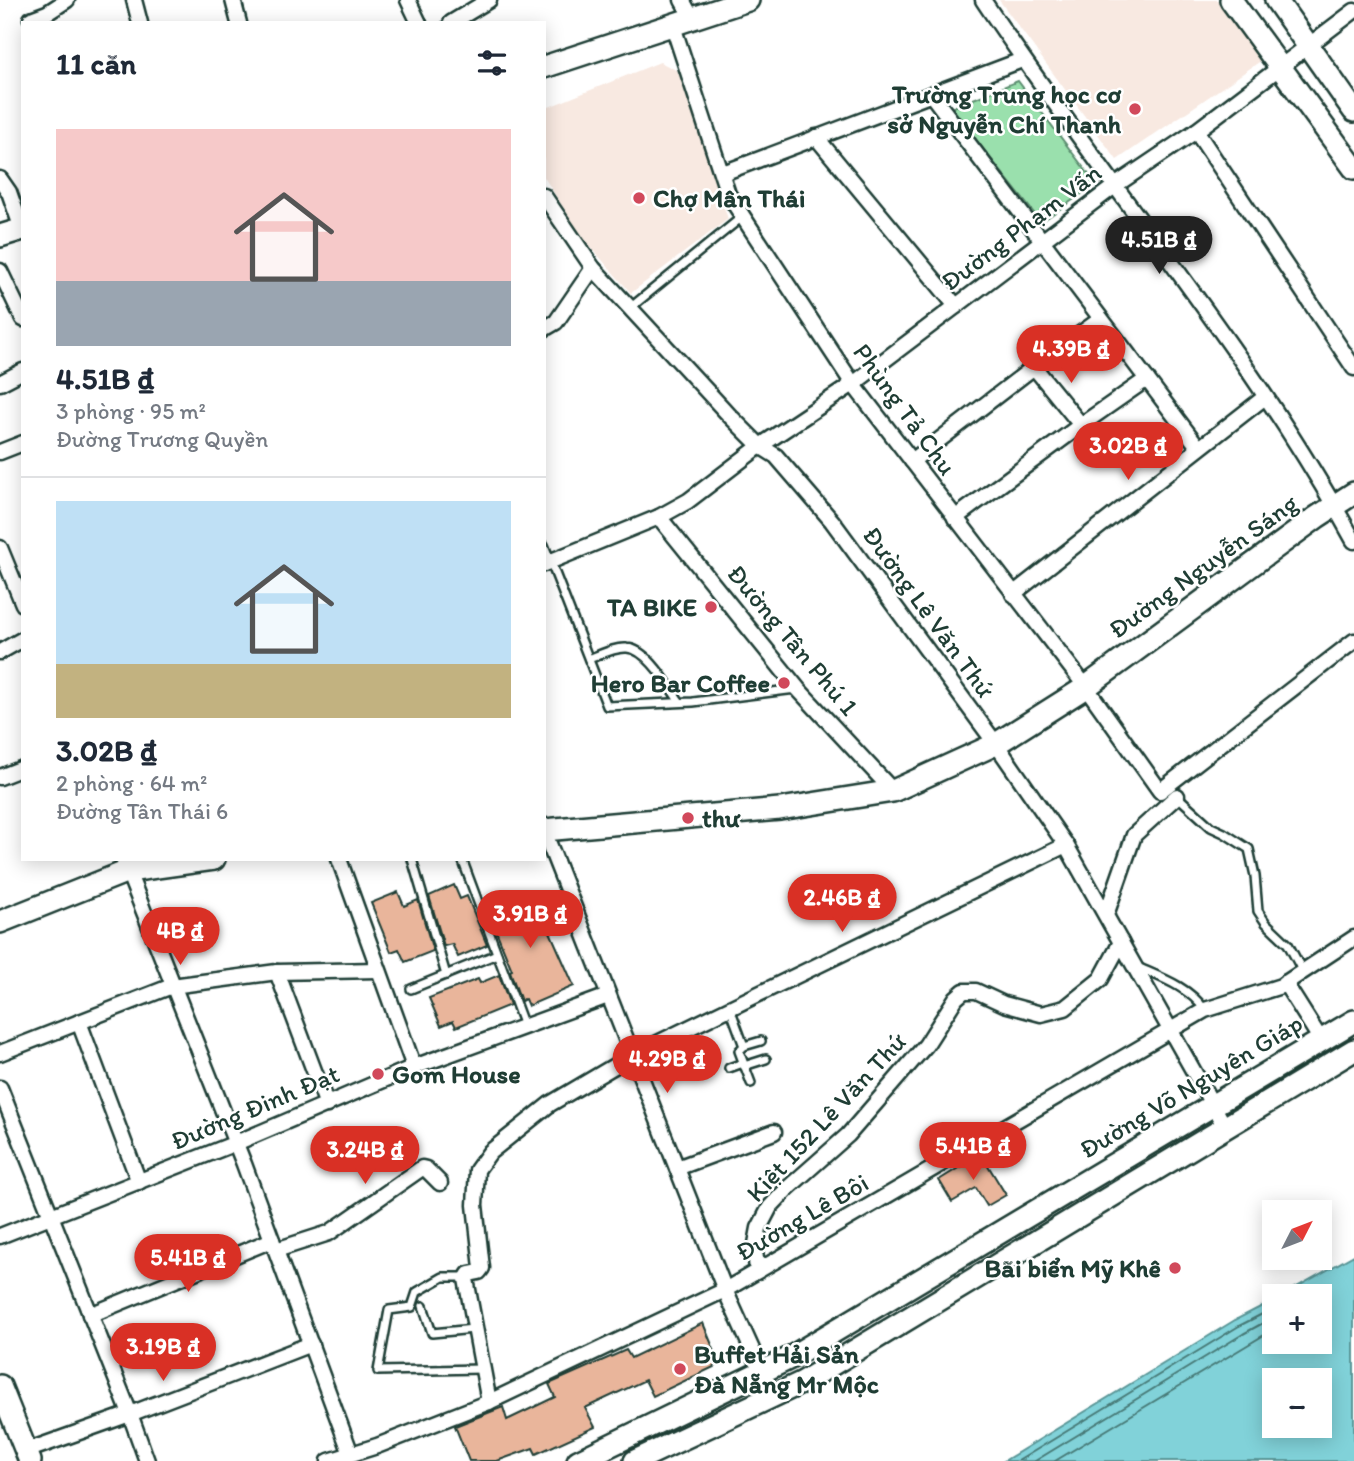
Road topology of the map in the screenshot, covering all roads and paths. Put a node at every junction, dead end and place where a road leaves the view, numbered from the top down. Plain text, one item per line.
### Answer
1 (67, 0) edge
2 (134, 0) edge
3 (233, 0) edge
4 (408, 0) edge
5 (489, 0) edge
6 (748, 0) edge
7 (983, 0) edge
8 (1231, 0) edge
9 (1276, 0) edge
10 (1354, 11) edge
11 (682, 14) edge
12 (31, 19) dead end
13 (139, 21) edge
14 (238, 21) edge
15 (418, 21) edge
16 (454, 21) edge
17 (1308, 44) junction
18 (1023, 60) junction
19 (546, 66) edge
20 (1281, 67) junction
21 (931, 94) junction
22 (1354, 111) edge
23 (1196, 131) junction
24 (816, 137) junction
25 (1354, 168) edge
26 (723, 173) junction
27 (0, 179) edge
28 (1116, 185) junction
29 (546, 199) edge
30 (743, 216) junction
31 (21, 224) edge
32 (21, 230) edge
33 (0, 236) edge
34 (1042, 241) junction
35 (593, 268) junction
36 (0, 271) edge
37 (956, 306) junction
38 (630, 308) junction
39 (21, 315) edge
40 (1101, 319) junction
41 (546, 328) edge
42 (1034, 367) junction
43 (1354, 368) edge
44 (21, 372) edge
45 (1147, 379) junction
46 (0, 383) edge
47 (853, 384) junction
48 (1265, 397) junction
49 (1081, 425) junction
50 (21, 444) edge
51 (760, 446) junction
52 (1199, 448) junction
53 (0, 452) edge
54 (912, 461) junction
55 (1354, 494) edge
56 (1334, 505) junction
57 (659, 517) junction
58 (955, 519) junction
59 (1354, 541) edge
60 (0, 548) edge
61 (548, 562) edge
62 (1013, 594) junction
63 (21, 599) edge
64 (21, 640) edge
65 (1354, 641) edge
66 (0, 652) edge
67 (589, 659) junction
68 (1086, 687) junction
69 (798, 688) junction
70 (680, 702) junction
71 (996, 744) junction
72 (21, 769) edge
73 (0, 777) edge
74 (893, 791) junction
75 (1168, 791) junction
76 (546, 830) edge
77 (546, 835) edge
78 (1066, 845) junction
79 (184, 861) edge
80 (339, 861) edge
81 (413, 861) edge
82 (462, 861) edge
83 (125, 865) edge
84 (1106, 915) junction
85 (0, 922) edge
86 (1354, 939) edge
87 (1121, 942) junction
88 (497, 954) junction
89 (1133, 965) junction
90 (378, 970) junction
91 (277, 972) junction
92 (1303, 972) junction
93 (446, 975) junction
94 (1285, 983) junction
95 (172, 986) junction
96 (411, 989) dead end
97 (608, 996) junction
98 (730, 1008) junction
99 (1205, 1010) junction
100 (1354, 1021) edge
101 (79, 1022) junction
102 (524, 1027) junction
103 (1171, 1030) junction
104 (1321, 1040) junction
105 (761, 1041) dead end
106 (744, 1046) junction
107 (1354, 1050) edge
108 (0, 1053) edge
109 (633, 1055) junction
110 (766, 1059) dead end
111 (743, 1065) junction
112 (414, 1067) junction
113 (729, 1068) dead end
114 (751, 1083) dead end
115 (0, 1088) edge
116 (327, 1105) junction
117 (1213, 1105) junction
118 (1225, 1127) junction
119 (774, 1132) dead end
120 (236, 1143) junction
121 (677, 1168) junction
122 (139, 1182) junction
123 (440, 1183) dead end
124 (50, 1217) junction
125 (0, 1237) edge
126 (274, 1245) junction
127 (757, 1271) junction
128 (466, 1277) junction
129 (724, 1290) junction
130 (423, 1306) dead end
131 (90, 1315) junction
132 (474, 1329) junction
133 (311, 1344) junction
134 (482, 1369) junction
135 (761, 1372) junction
136 (0, 1386) edge
137 (773, 1396) junction
138 (488, 1402) junction
139 (130, 1414) junction
140 (351, 1454) junction
141 (28, 1456) edge
142 (147, 1461) edge
143 (329, 1461) edge
144 (578, 1461) edge
145 (635, 1461) edge

1 - 12 street
2 - 13 street
3 - 14 street
4 - 15 street
5 - 16 street
6 - 11 street
7 - 18 street
8 - 20 street
9 - 17 street
10 - 17 street, Đường Phạm Vấn
11 - 19 street
11 - 26 street, Phùng Tả Chu
17 - 20 street, Đường Phạm Vấn
17 - 22 street
18 - 21 street
18 - 28 street
20 - 23 street, Đường Phạm Vấn
20 - 25 street
21 - 24 street
21 - 34 street
23 - 28 street, Đường Phạm Vấn
23 - 43 street
24 - 26 street
24 - 37 street
26 - 30 street, Phùng Tả Chu
27 - 31 street
28 - 34 street, Đường Phạm Vấn
28 - 48 street
29 - 35 street, Đường Lê Văn Thứ
30 - 38 lane
30 - 47 street, Phùng Tả Chu
32 - 33 street
34 - 37 street, Đường Phạm Vấn
34 - 40 street
35 - 38 street, Đường Lê Văn Thứ
35 - 41 street
36 - 39 street
37 - 47 street, Đường Phạm Vấn
38 - 51 street, Đường Lê Văn Thứ
40 - 42 street
40 - 45 street
42 - 49 street
42 - 54 street
44 - 46 street
45 - 49 street
45 - 52 street
47 - 51 street, Đường Phạm Vấn
47 - 54 street, Phùng Tả Chu
48 - 52 street
48 - 56 street
49 - 58 street
50 - 53 street
51 - 57 street, Đường Phạm Vấn
51 - 71 street, Đường Lê Văn Thứ
52 - 62 street
54 - 58 street, Phùng Tả Chu
55 - 56 street, Đường Nguyễn Sáng
56 - 59 street
56 - 68 street, Đường Nguyễn Sáng
57 - 61 street
57 - 69 street, Đường Tân Phú 1
58 - 62 street, Phùng Tả Chu
60 - 63 street
61 - 67 lane
62 - 68 street, Phùng Tả Chu
64 - 66 street
65 - 75 street
67 - 70 lane
67 - 70 lane
68 - 71 street, Đường Nguyễn Sáng
68 - 75 street, Phùng Tả Chu
69 - 70 lane
69 - 74 street, Đường Tân Phú 1
71 - 74 street, Đường Nguyễn Sáng
71 - 78 street, Đường Lê Văn Thứ
72 - 73 street
74 - 76 street, Đường Nguyễn Sáng
75 - 84 street
75 - 92 lane
77 - 97 street
78 - 84 street, Đường Lê Văn Thứ
78 - 98 street
79 - 83 street
80 - 90 street
81 - 93 lane
82 - 88 lane
83 - 85 street
83 - 95 street
84 - 87 street, Đường Lê Văn Thứ
86 - 92 street, Đường Lê Bôi
87 - 89 street, Đường Lê Văn Thứ
87 - 127 street, Kiệt 152 Lê Văn Thứ
88 - 93 lane
88 - 102 lane
89 - 99 lane
89 - 103 street, Đường Lê Văn Thứ
90 - 91 street
90 - 112 street
91 - 95 street
91 - 116 street
92 - 94 street, Đường Lê Bôi
93 - 96 lane
94 - 99 street, Đường Lê Bôi
94 - 104 street
95 - 101 street
95 - 120 street
97 - 102 street, Đường Đinh Đạt
97 - 109 street
98 - 106 lane
98 - 109 street
99 - 103 street, Đường Lê Bôi
100 - 104 street, Đường Võ Nguyên Giáp
101 - 108 street
101 - 122 street
102 - 112 street, Đường Đinh Đạt
103 - 117 street, Đường Lê Văn Thứ
103 - 127 street, Đường Lê Bôi
104 - 117 street, Đường Võ Nguyên Giáp
105 - 106 lane
106 - 111 lane
107 - 118 street, Đường Võ Nguyên Giáp
109 - 121 street
109 - 128 street
110 - 111 lane
111 - 113 lane
111 - 114 lane
112 - 116 street, Đường Đinh Đạt
115 - 124 street
116 - 120 street, Đường Đinh Đạt
117 - 118 street, Đường Lê Văn Thứ
117 - 135 street, Đường Võ Nguyên Giáp
118 - 137 street, Đường Võ Nguyên Giáp
119 - 121 street
120 - 122 street, Đường Đinh Đạt
120 - 126 street
121 - 129 street
122 - 124 street, Đường Đinh Đạt
123 - 126 street
124 - 125 street, Đường Đinh Đạt
124 - 131 street
126 - 131 street
126 - 133 street
127 - 129 street, Đường Lê Bôi
128 - 132 street
128 - 134 lane
129 - 135 street
129 - 138 street, Đường Lê Bôi
130 - 132 lane
131 - 139 street
132 - 134 street
133 - 139 street
133 - 140 street
134 - 138 street
135 - 137 street
135 - 144 street, Đường Võ Nguyên Giáp
136 - 141 street
137 - 145 street, Đường Võ Nguyên Giáp
138 - 140 street, Đường Lê Bôi
139 - 141 street
139 - 142 street
140 - 143 street, Đường Lê Bôi

